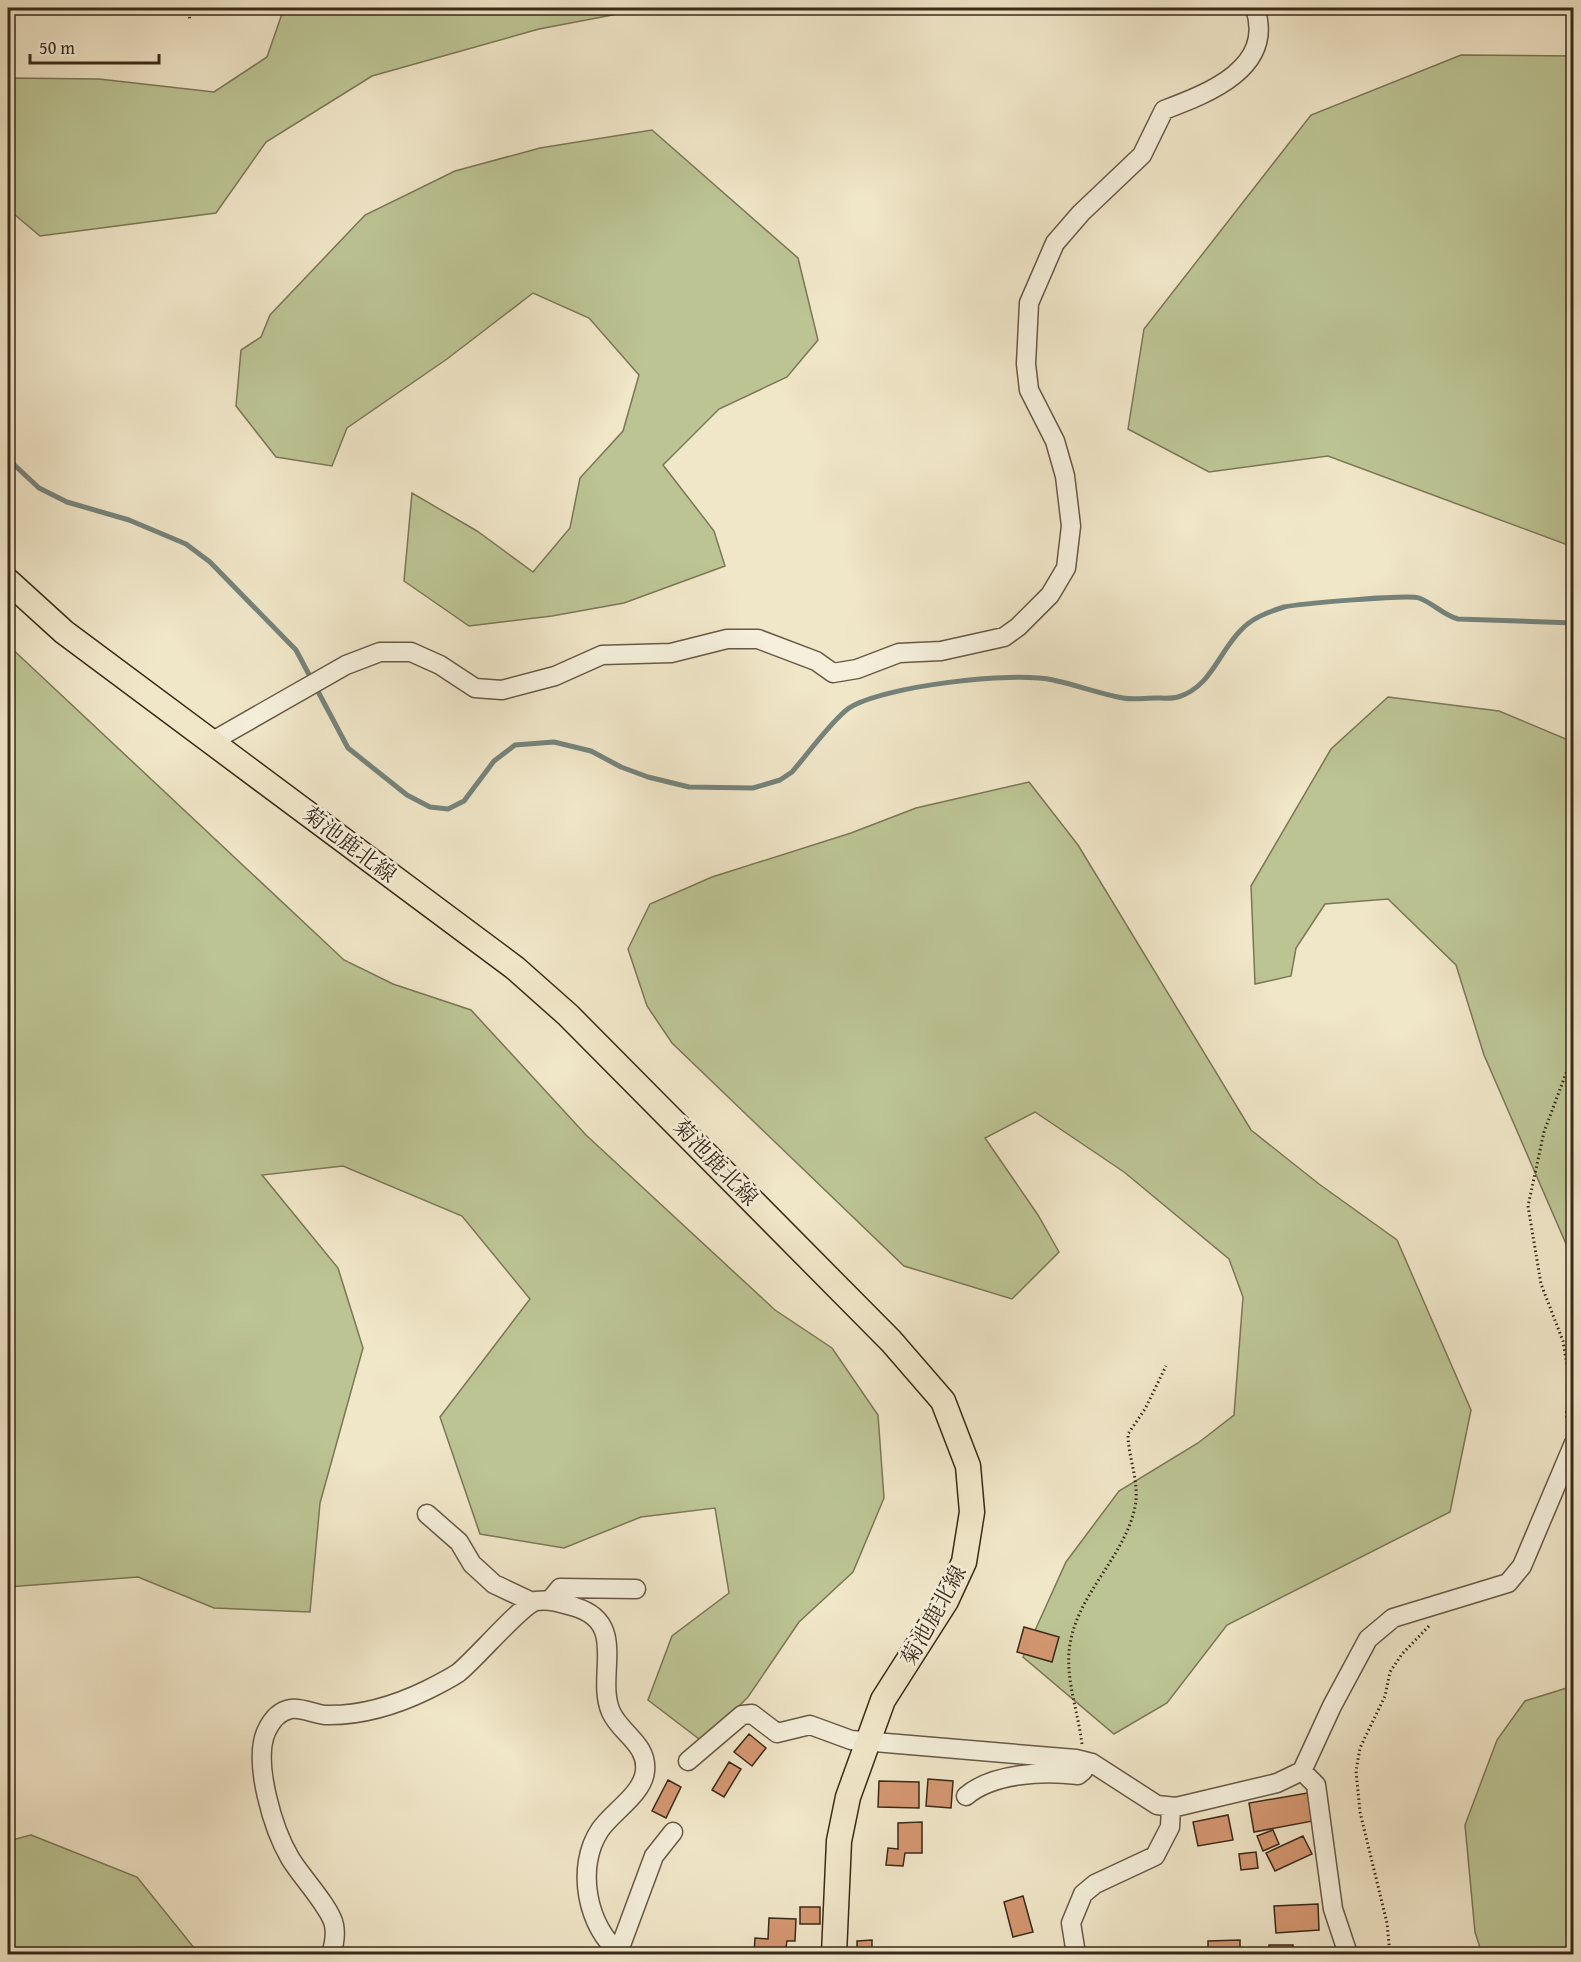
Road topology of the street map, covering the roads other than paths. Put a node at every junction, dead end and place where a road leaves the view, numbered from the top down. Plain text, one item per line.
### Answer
1 (1255, 8) edge
2 (8, 581) edge
3 (211, 742) junction
4 (1573, 1443) edge
5 (427, 1514) dead end
6 (636, 1589) dead end
7 (541, 1601) junction
8 (867, 1740) junction
9 (688, 1761) dead end
10 (1084, 1761) junction
11 (1302, 1771) junction
12 (966, 1796) dead end
13 (1171, 1807) junction
14 (673, 1832) dead end
15 (331, 1954) edge
16 (620, 1954) edge
17 (834, 1954) edge
18 (1076, 1954) edge
19 (1348, 1954) edge

1 - 3 street
2 - 3 main road, 菊池鹿北線
3 - 8 main road, 菊池鹿北線
4 - 11 street
5 - 7 street
6 - 7 street
7 - 15 street
7 - 16 street
8 - 9 street
8 - 10 street
8 - 17 main road, 菊池鹿北線
10 - 12 street
10 - 13 street
11 - 13 street
11 - 19 street
13 - 18 street
14 - 16 street

